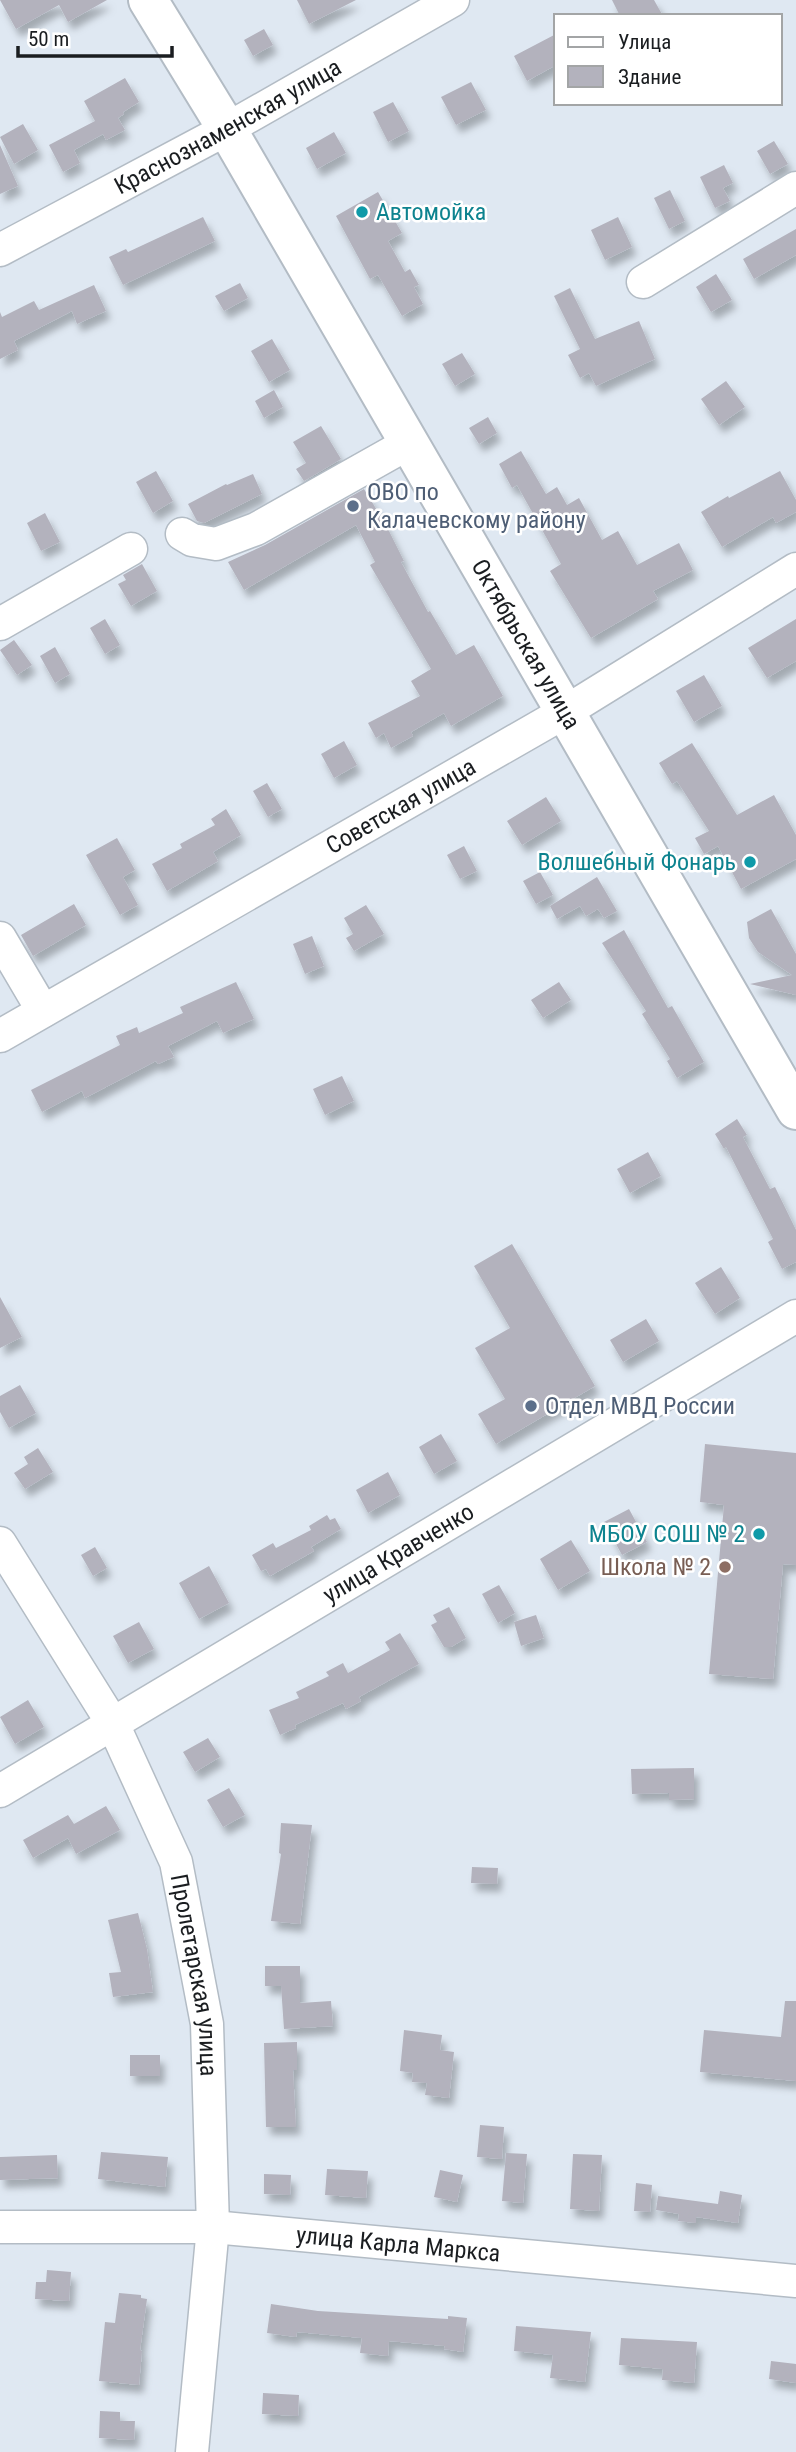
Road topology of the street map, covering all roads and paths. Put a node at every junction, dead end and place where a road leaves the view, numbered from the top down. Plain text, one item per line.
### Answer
1 (148, 0) edge
2 (453, 0) edge
3 (226, 129) junction
4 (796, 188) edge
5 (0, 250) edge
6 (643, 282) dead end
7 (409, 443) junction
8 (182, 534) dead end
9 (131, 548) dead end
10 (796, 569) edge
11 (0, 624) edge
12 (565, 712) junction
13 (0, 937) edge
14 (43, 1012) junction
15 (0, 1036) edge
16 (796, 1110) edge
17 (796, 1316) edge
18 (0, 1543) edge
19 (113, 1724) junction
20 (0, 1791) edge
21 (0, 2227) edge
22 (213, 2227) junction
23 (796, 2281) edge
24 (192, 2452) edge

1 - 3 main road, Октябрьская улица
2 - 3 street, Краснознаменская улица
3 - 5 street, Краснознаменская улица
3 - 7 main road, Октябрьская улица
4 - 6 street
7 - 8 street
7 - 12 main road, Октябрьская улица
9 - 11 street
10 - 12 street, Советская улица
12 - 14 street, Советская улица
12 - 16 main road, Октябрьская улица
13 - 14 street
14 - 15 street, Советская улица
17 - 19 street, улица Кравченко
18 - 19 street, Пролетарская улица
19 - 20 street, улица Кравченко
19 - 22 street, Пролетарская улица
21 - 22 street, улица Карла Маркса
22 - 23 street, улица Карла Маркса
22 - 24 street, Пролетарская улица

